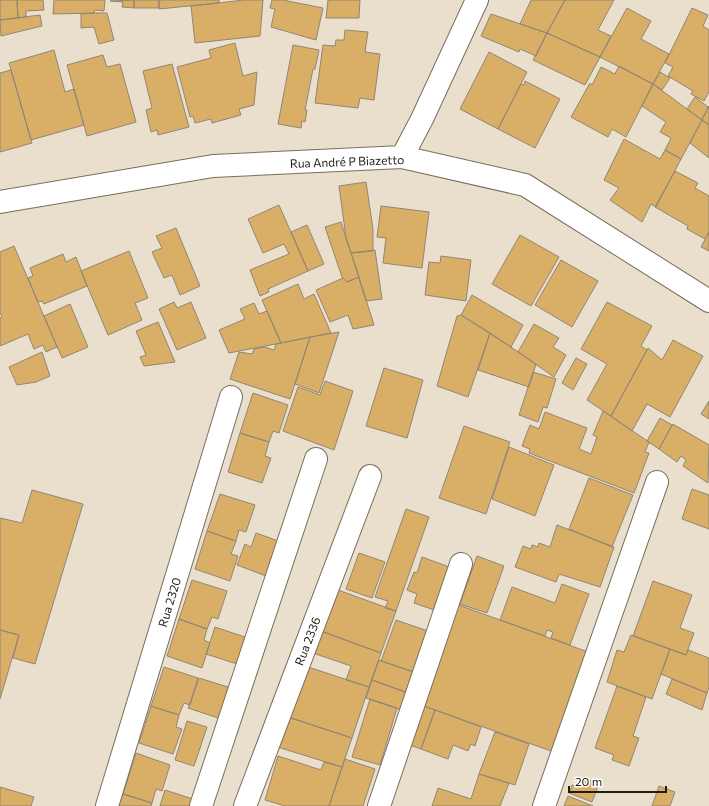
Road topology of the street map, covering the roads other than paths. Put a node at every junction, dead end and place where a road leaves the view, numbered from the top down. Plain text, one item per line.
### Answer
1 (477, 0) edge
2 (402, 157) junction
3 (0, 202) edge
4 (709, 301) edge
5 (231, 397) dead end
6 (316, 459) dead end
7 (370, 476) dead end
8 (657, 482) dead end
9 (461, 564) dead end
10 (107, 806) edge
11 (201, 806) edge
12 (245, 806) edge
13 (378, 806) edge
14 (544, 806) edge

1 - 2 street
2 - 3 street, Rua André P Biazetto
2 - 4 street, Rua André P Biazetto
5 - 10 street, Rua 2320
6 - 11 street
7 - 12 street, Rua 2336
8 - 14 street
9 - 13 street

